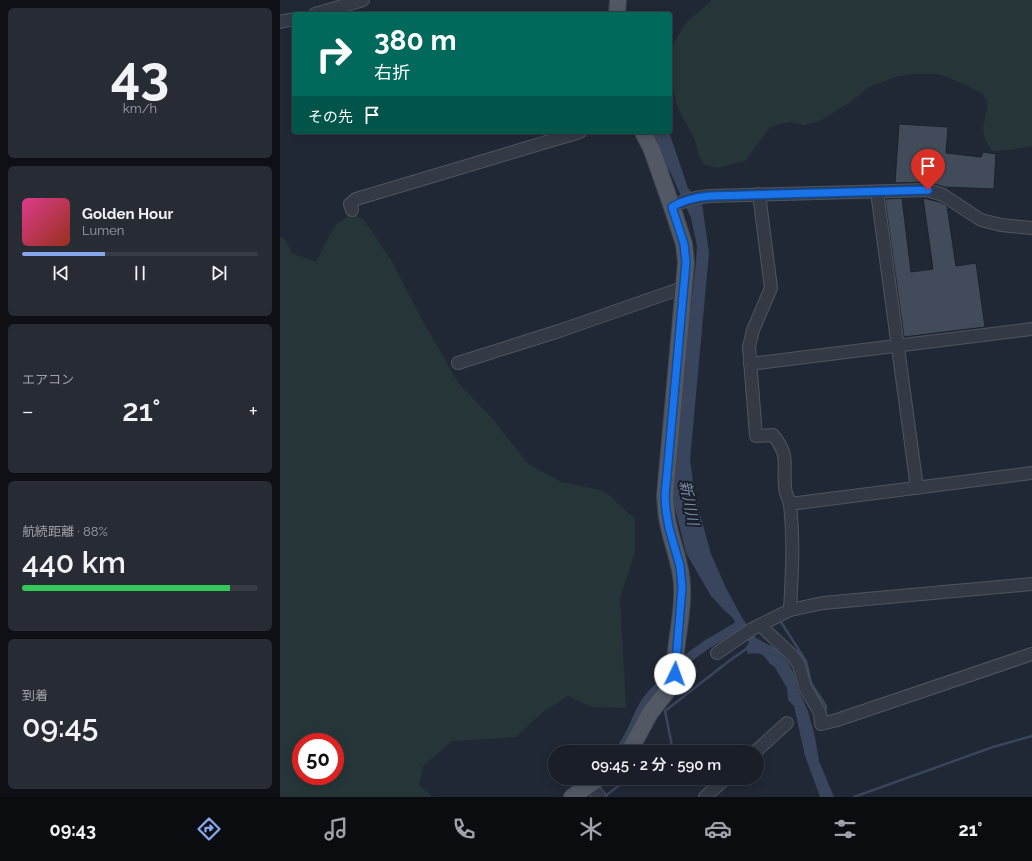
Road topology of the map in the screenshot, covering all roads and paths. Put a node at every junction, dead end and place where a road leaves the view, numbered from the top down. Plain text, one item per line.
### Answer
1 (363, 0) edge
2 (618, 0) edge
3 (323, 12) edge
4 (617, 12) edge
5 (292, 19) edge
6 (280, 22) edge
7 (573, 134) edge
8 (644, 134) edge
9 (877, 192) junction
10 (759, 194) junction
11 (675, 205) junction
12 (352, 210) dead end
13 (1032, 228) edge
14 (685, 287) junction
15 (1032, 329) edge
16 (897, 346) junction
17 (458, 363) dead end
18 (750, 364) junction
19 (1032, 473) edge
20 (917, 488) junction
21 (790, 504) junction
22 (1032, 584) edge
23 (781, 615) junction
24 (756, 627) junction
25 (717, 653) dead end
26 (1031, 657) edge
27 (787, 723) dead end
28 (633, 745) edge
29 (763, 745) edge
30 (588, 785) edge
31 (596, 785) edge
32 (718, 785) edge
33 (572, 797) edge
34 (600, 797) edge
35 (705, 797) edge

1 - 3 street
2 - 4 main road
5 - 6 street
7 - 12 street
8 - 11 main road
9 - 10 street
9 - 13 street
9 - 16 street
10 - 11 street
10 - 18 street
11 - 14 main road
14 - 17 street
14 - 28 main road
15 - 16 street
16 - 18 street
16 - 20 street
18 - 21 street
19 - 20 street
20 - 21 street
21 - 23 street
22 - 23 street
23 - 24 street
24 - 25 street
24 - 26 street
27 - 29 street
30 - 33 main road
31 - 34 street
32 - 35 street

